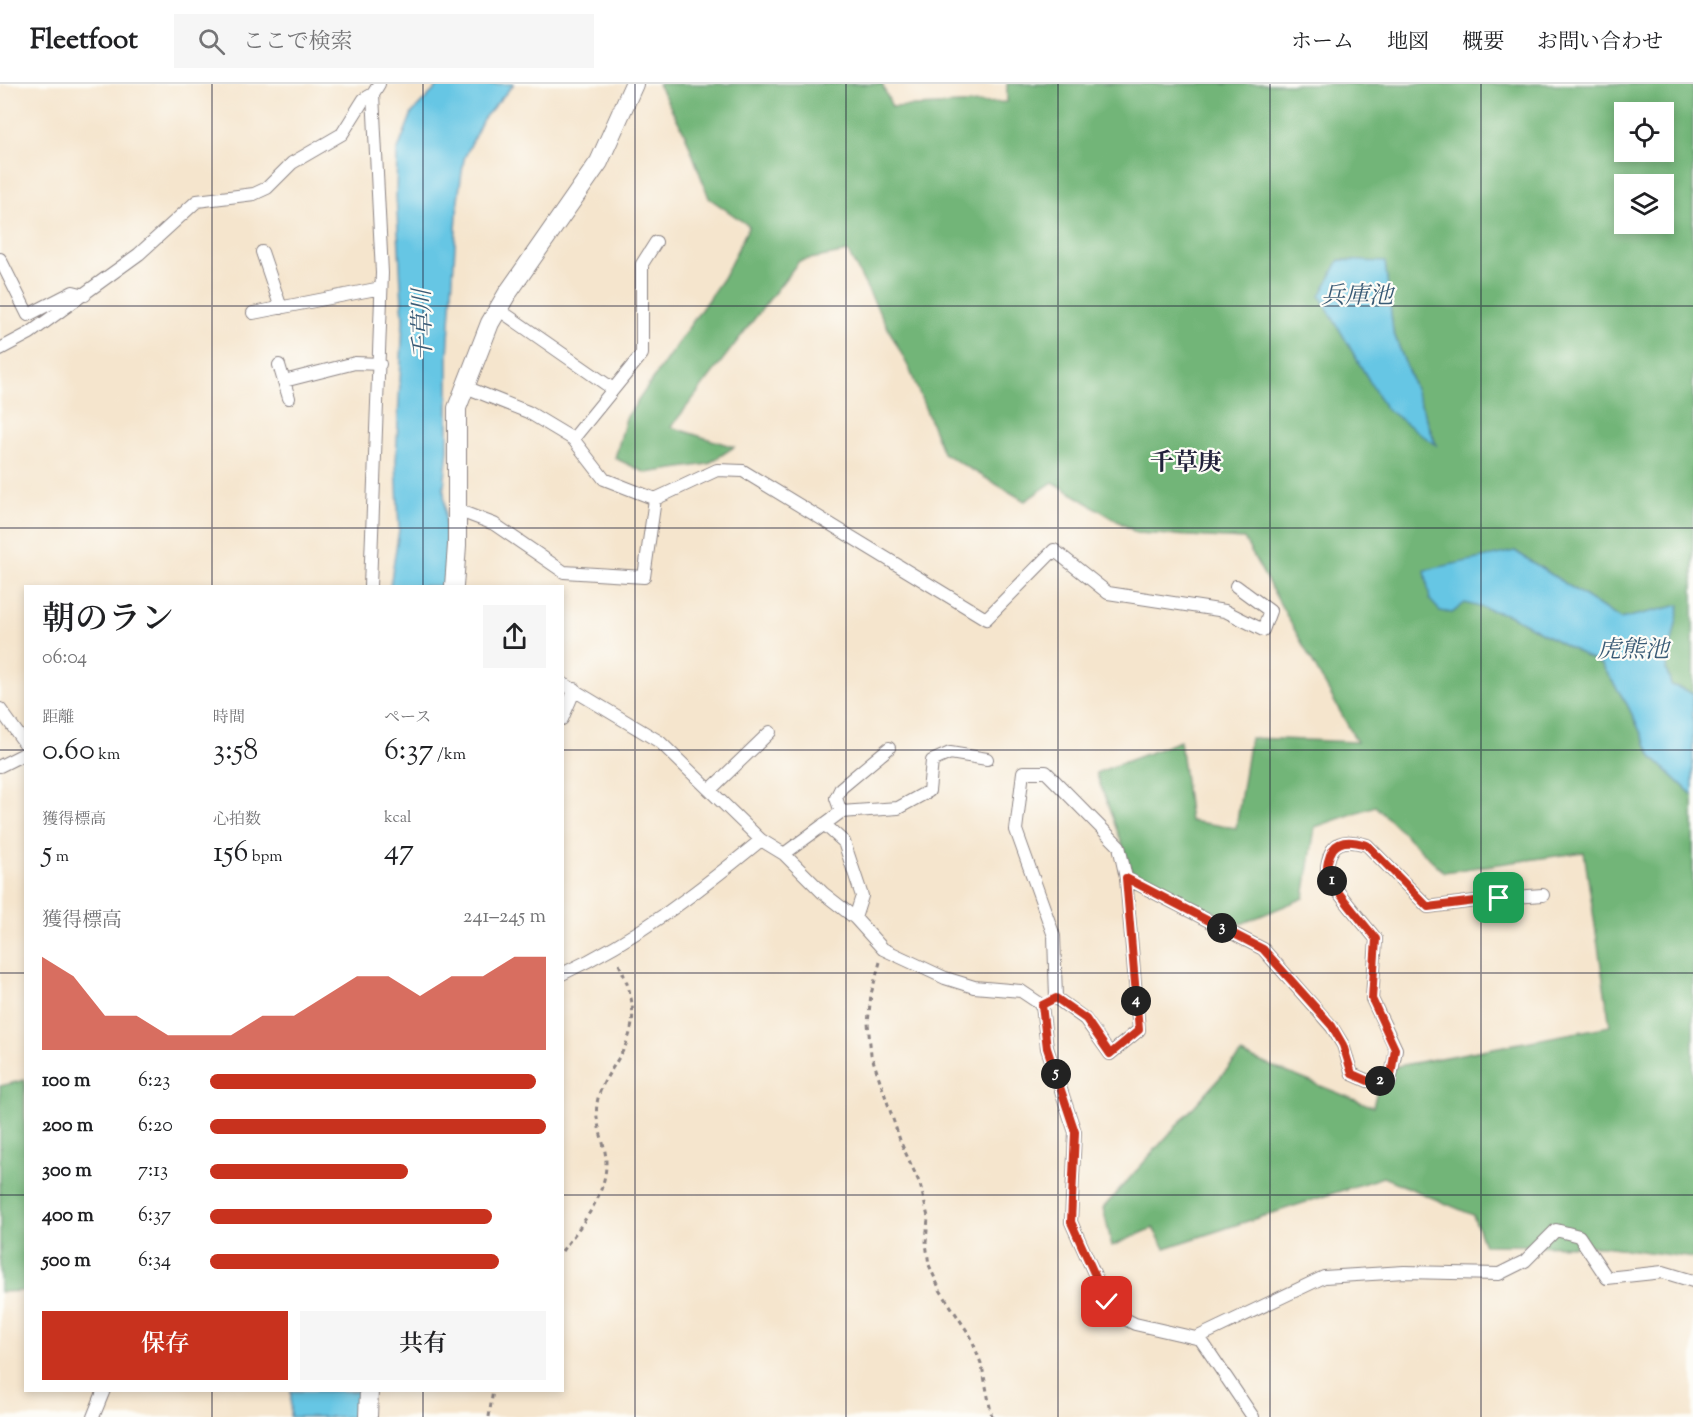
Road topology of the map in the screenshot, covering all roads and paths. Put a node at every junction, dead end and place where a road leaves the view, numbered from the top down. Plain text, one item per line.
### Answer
1 (634, 84) edge
2 (376, 89) edge
3 (656, 242) dead end
4 (262, 252) dead end
5 (0, 260) edge
6 (381, 288) junction
7 (85, 295) junction
8 (281, 308) junction
9 (498, 309) junction
10 (253, 313) dead end
11 (0, 349) edge
12 (380, 364) junction
13 (279, 365) dead end
14 (284, 381) junction
15 (464, 386) junction
16 (614, 389) junction
17 (289, 398) dead end
18 (573, 439) junction
19 (655, 500) junction
20 (457, 510) junction
21 (370, 585) edge
22 (454, 585) edge
23 (1236, 586) dead end
24 (564, 684) edge
25 (575, 689) junction
26 (0, 709) edge
27 (564, 714) edge
28 (770, 732) dead end
29 (24, 742) edge
30 (889, 748) dead end
31 (24, 754) edge
32 (987, 759) dead end
33 (0, 766) edge
34 (710, 790) junction
35 (841, 812) junction
36 (824, 824) junction
37 (761, 840) junction
38 (784, 854) junction
39 (1126, 878) junction
40 (1543, 895) dead end
41 (855, 918) junction
42 (884, 949) junction
43 (612, 951) junction
44 (564, 973) edge
45 (1056, 998) junction
46 (1042, 1005) junction
47 (564, 1248) edge
48 (1693, 1281) edge
49 (1199, 1337) junction
50 (103, 1392) edge
51 (369, 1392) edge
52 (493, 1392) edge
53 (93, 1417) edge
54 (368, 1417) edge
55 (489, 1417) edge
56 (992, 1417) edge
57 (1253, 1417) edge

1 - 9 main road
2 - 6 street
2 - 7 street
3 - 16 street
4 - 8 street
5 - 7 street
6 - 8 street
6 - 12 street
7 - 11 street
8 - 10 street
9 - 15 main road
9 - 16 street
12 - 14 street
12 - 21 street
13 - 14 street
14 - 17 street
15 - 18 street
15 - 20 main road
16 - 18 street
18 - 19 street
19 - 20 street
19 - 23 street
20 - 22 main road
24 - 25 street
25 - 27 street
25 - 34 street
26 - 29 street
28 - 34 street
30 - 35 street
31 - 33 street
32 - 35 street
34 - 37 street
35 - 36 street
36 - 38 street
36 - 41 street
37 - 38 street
37 - 43 street
38 - 41 street
39 - 40 street
39 - 45 street
39 - 45 street
41 - 42 street
42 - 46 street
42 - 56 path
43 - 44 street
43 - 47 path
45 - 46 street
46 - 49 street
48 - 49 street
49 - 57 street
50 - 53 street
51 - 54 main road
52 - 55 path

